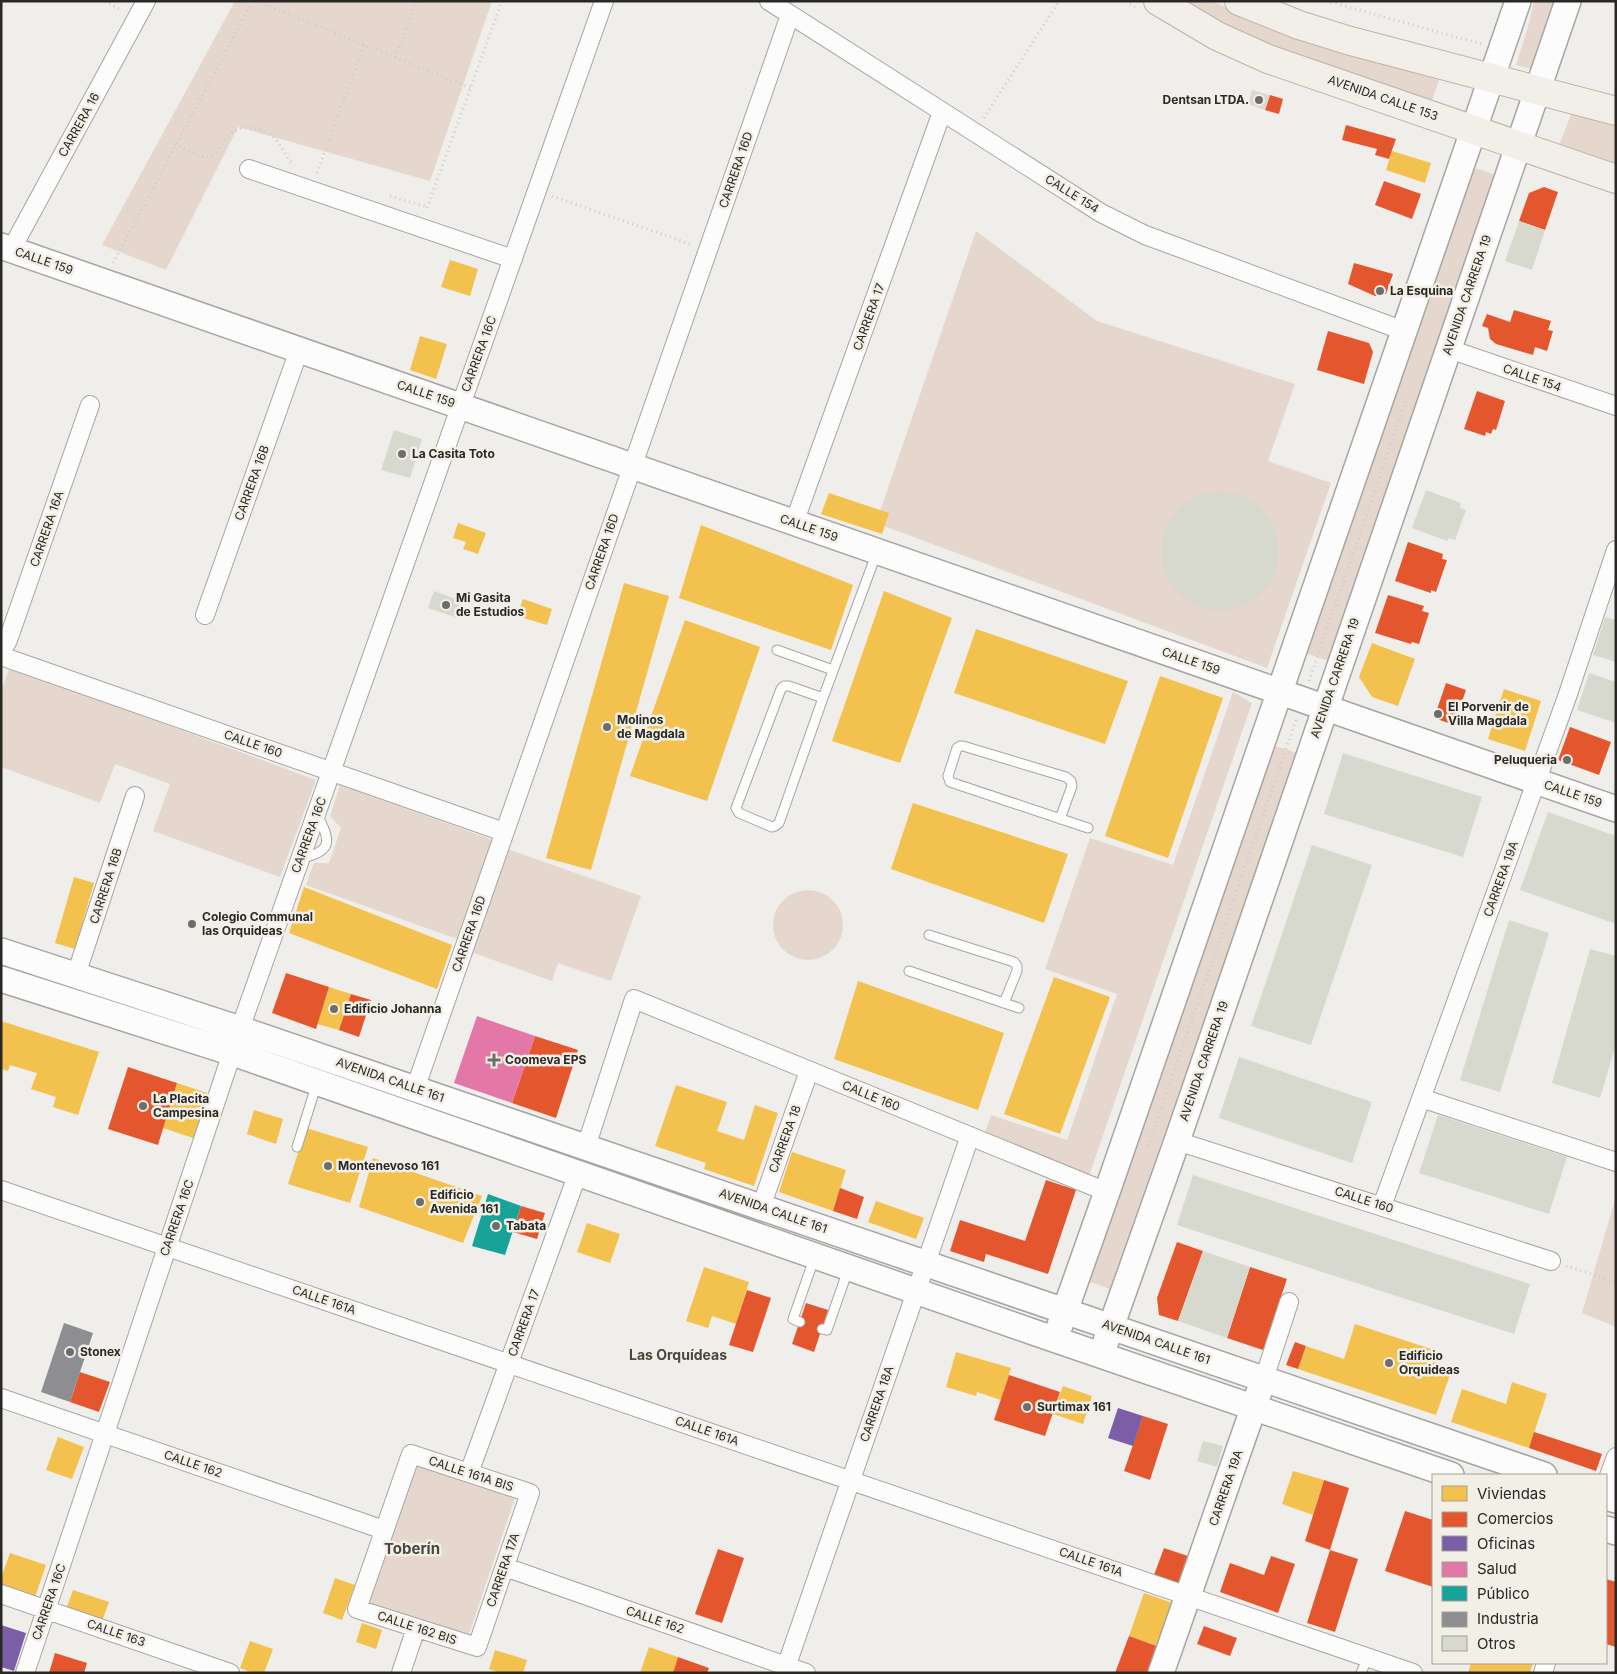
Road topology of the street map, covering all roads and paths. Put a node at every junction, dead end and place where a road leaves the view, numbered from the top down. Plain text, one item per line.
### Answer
1 (146, 1) edge
2 (255, 1) edge
3 (417, 1) edge
4 (502, 1) edge
5 (604, 1) edge
6 (769, 1) edge
7 (1059, 1) edge
8 (1158, 1) edge
9 (1238, 1) edge
10 (1326, 1) edge
11 (1518, 1) edge
12 (1568, 1) edge
13 (790, 15) junction
14 (364, 45) junction
15 (1502, 49) junction
16 (395, 57) junction
17 (1491, 79) junction
18 (471, 88) junction
19 (1538, 91) junction
20 (1616, 111) edge
21 (942, 112) junction
22 (1474, 130) junction
23 (975, 132) junction
24 (1519, 145) junction
25 (249, 169) dead end
26 (317, 174) dead end
27 (1616, 179) edge
28 (537, 191) junction
29 (420, 227) junction
30 (6, 248) edge
31 (708, 250) junction
32 (513, 259) junction
33 (103, 282) junction
34 (1404, 331) junction
35 (1449, 349) junction
36 (299, 350) junction
37 (1406, 400) dead end
38 (90, 404) dead end
39 (460, 406) junction
40 (1616, 406) edge
41 (632, 466) junction
42 (794, 522) junction
43 (1616, 550) edge
44 (878, 552) junction
45 (205, 615) dead end
46 (777, 650) dead end
47 (1, 654) edge
48 (833, 670) junction
49 (1279, 692) junction
50 (823, 698) junction
51 (1314, 704) junction
52 (332, 772) junction
53 (1536, 782) junction
54 (135, 796) dead end
55 (1616, 809) edge
56 (1060, 819) junction
57 (1088, 828) dead end
58 (504, 832) junction
59 (929, 935) dead end
60 (1, 951) edge
61 (909, 971) dead end
62 (76, 975) junction
63 (1, 979) edge
64 (1004, 1003) junction
65 (1019, 1008) dead end
66 (240, 1029) junction
67 (233, 1053) junction
68 (809, 1071) junction
69 (317, 1082) junction
70 (415, 1089) junction
71 (1421, 1098) junction
72 (970, 1136) junction
73 (1177, 1141) junction
74 (297, 1147) dead end
75 (586, 1147) junction
76 (1147, 1147) dead end
77 (1616, 1162) edge
78 (578, 1173) junction
79 (1, 1190) edge
80 (1107, 1192) junction
81 (1382, 1206) junction
82 (761, 1207) junction
83 (168, 1246) junction
84 (815, 1256) junction
85 (1551, 1261) joint
86 (926, 1263) junction
87 (848, 1268) junction
88 (1616, 1282) edge
89 (916, 1291) junction
90 (1289, 1302) dead end
91 (1065, 1311) junction
92 (800, 1322) dead end
93 (1111, 1326) junction
94 (822, 1329) dead end
95 (1054, 1339) junction
96 (1101, 1355) junction
97 (509, 1363) junction
98 (1264, 1379) junction
99 (1, 1398) edge
100 (1254, 1407) junction
101 (105, 1433) junction
102 (1616, 1457) edge
103 (469, 1473) junction
104 (1448, 1474) edge
105 (1541, 1474) edge
106 (850, 1481) junction
107 (1607, 1481) edge
108 (530, 1494) joint
109 (384, 1530) junction
110 (504, 1567) junction
111 (1, 1594) edge
112 (1188, 1596) junction
113 (46, 1609) junction
114 (416, 1628) junction
115 (476, 1647) joint
116 (1365, 1665) edge
117 (785, 1669) edge
118 (25, 1673) edge
119 (230, 1673) edge
120 (401, 1673) edge
121 (806, 1673) edge
122 (1161, 1673) edge
123 (1413, 1673) edge

1 - 30 street, CARRERA 16
2 - 14 path
2 - 33 path
3 - 16 path
4 - 18 path
5 - 28 street, CARRERA 16C
6 - 13 street, CALLE 154
7 - 23 path
8 - 22 main road, AVENIDA CALLE 153
9 - 17 main road
10 - 15 path
11 - 15 main road
12 - 19 main road, AVENIDA CARRERA 19
13 - 21 street, CALLE 154
13 - 31 street, CARRERA 16D
14 - 16 path
14 - 26 path
15 - 17 main road
16 - 18 path
17 - 19 main road
17 - 22 main road
18 - 29 path
19 - 20 main road
19 - 24 main road, AVENIDA CARRERA 19
21 - 23 street, CALLE 154
21 - 42 street, CARRERA 17
22 - 24 main road, AVENIDA CALLE 153
22 - 34 main road
23 - 34 street, CALLE 154
24 - 27 main road, AVENIDA CALLE 153
24 - 35 main road, AVENIDA CARRERA 19
25 - 29 street
28 - 31 path
28 - 32 street, CARRERA 16C
29 - 32 street
30 - 33 main road, CALLE 159
31 - 41 street, CARRERA 16D
32 - 39 street, CARRERA 16C
33 - 36 main road, CALLE 159
34 - 49 main road
35 - 40 street, CALLE 154
35 - 51 main road, AVENIDA CARRERA 19
36 - 39 main road, CALLE 159
36 - 45 street, CARRERA 16B
37 - 51 path
38 - 47 street, CARRERA 16A
39 - 41 main road, CALLE 159
39 - 52 street, CARRERA 16C
41 - 42 main road, CALLE 159
41 - 58 street, CARRERA 16D
42 - 44 main road, CALLE 159
43 - 53 street, CARRERA 19A
44 - 48 lane
44 - 49 main road, CALLE 159
46 - 48 lane
47 - 52 street, CALLE 160
48 - 50 lane
49 - 51 main road, CALLE 159
49 - 80 main road
50 - 50 lane
51 - 53 main road, CALLE 159
51 - 73 main road, AVENIDA CARRERA 19
51 - 76 path
52 - 58 street, CALLE 160
52 - 66 street, CARRERA 16C
53 - 55 main road, CALLE 159
53 - 71 street, CARRERA 19A
54 - 62 street, CARRERA 16B
56 - 56 lane
56 - 57 lane
58 - 70 street, CARRERA 16D
59 - 64 lane
60 - 62 main road, AVENIDA CALLE 161
61 - 64 lane
62 - 66 main road, AVENIDA CALLE 161
63 - 67 main road
64 - 65 lane
66 - 67 street, CARRERA 16C
66 - 70 main road, AVENIDA CALLE 161
67 - 69 main road
67 - 83 street, CARRERA 16C
68 - 72 street, CALLE 160
68 - 75 street, CALLE 160
68 - 82 street, CARRERA 18
69 - 74 lane
69 - 78 main road
70 - 75 main road, AVENIDA CALLE 161
71 - 77 street
71 - 81 street, CARRERA 19A
72 - 80 street, CALLE 160
72 - 86 street, CARRERA 18A
73 - 81 street, CALLE 160
73 - 93 main road, AVENIDA CARRERA 19
75 - 82 main road, AVENIDA CALLE 161
78 - 84 main road
78 - 97 street, CARRERA 17
79 - 83 street, CALLE 161A
80 - 91 main road
81 - 85 street, CALLE 160
82 - 86 main road, AVENIDA CALLE 161
83 - 97 street, CALLE 161A
83 - 101 street, CARRERA 16C
84 - 87 main road
84 - 92 lane
85 - 88 path
86 - 89 street, CARRERA 18A
86 - 91 main road, AVENIDA CALLE 161
87 - 89 main road
87 - 94 lane
89 - 95 main road
89 - 106 street, CARRERA 18A
90 - 98 street, CARRERA 19A
91 - 93 main road, AVENIDA CALLE 161
91 - 95 main road
93 - 96 main road, AVENIDA CARRERA 19
93 - 98 main road, AVENIDA CALLE 161
95 - 96 main road
96 - 100 main road
97 - 103 street, CARRERA 17
97 - 106 street, CALLE 161A
98 - 100 main road, CARRERA 19A
98 - 105 main road, AVENIDA CALLE 161
99 - 101 street, CALLE 162
100 - 104 main road
100 - 112 main road, CARRERA 19A
101 - 109 street, CALLE 162
101 - 113 street, CARRERA 16C
102 - 107 street
103 - 108 street, CALLE 161A BIS
103 - 109 street, CALLE 161A BIS
106 - 112 street, CALLE 161A
106 - 117 street, CARRERA 18A
108 - 110 street, CARRERA 17A
109 - 114 street, CALLE 162 BIS
110 - 115 street, CARRERA 17A
110 - 117 street, CALLE 162
111 - 113 street, CALLE 163
112 - 116 street, CALLE 161A
112 - 122 main road, CARRERA 19A
113 - 118 street, CARRERA 16C
113 - 119 street, CALLE 163
114 - 115 street, CALLE 162 BIS
114 - 120 street
116 - 123 street, CALLE 161A
117 - 121 street, CALLE 162

